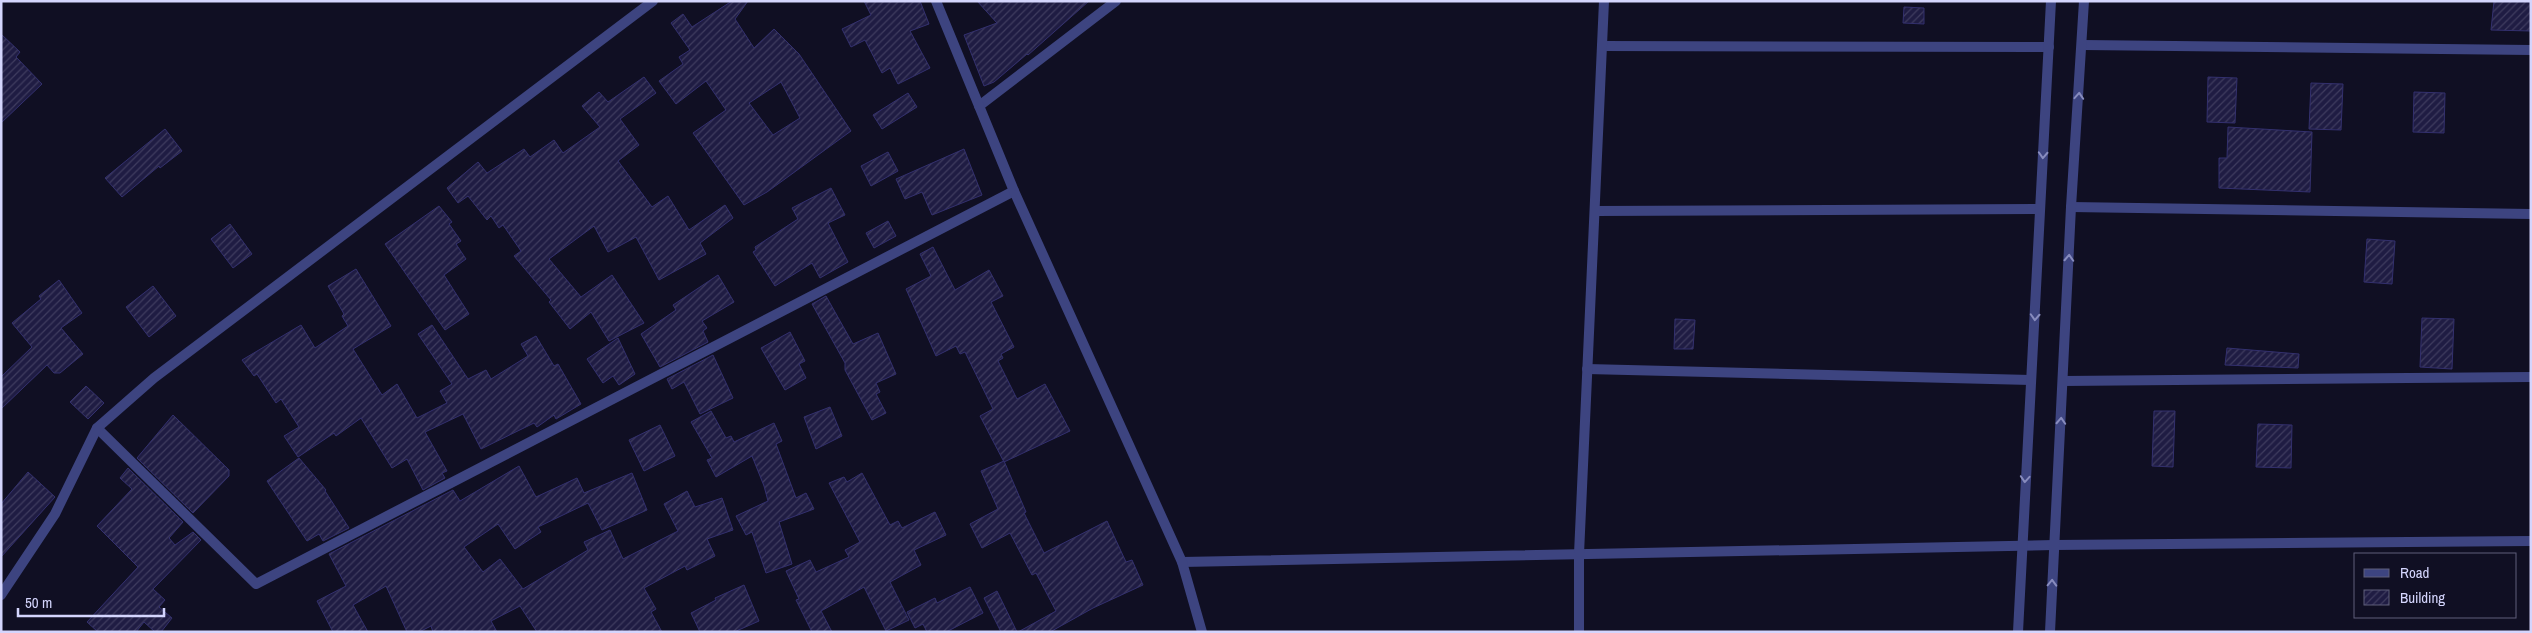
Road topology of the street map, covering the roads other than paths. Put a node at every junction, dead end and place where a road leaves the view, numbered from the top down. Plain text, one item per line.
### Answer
1 (653, 1) edge
2 (936, 1) edge
3 (1116, 1) edge
4 (1604, 1) edge
5 (2051, 1) edge
6 (2084, 1) edge
7 (2083, 45) junction
8 (1602, 46) junction
9 (2049, 47) junction
10 (2531, 50) edge
11 (979, 106) junction
12 (1014, 191) junction
13 (2071, 207) junction
14 (2040, 209) junction
15 (1594, 211) junction
16 (2531, 214) edge
17 (1587, 370) junction
18 (2531, 377) edge
19 (2031, 380) junction
20 (2063, 380) junction
21 (97, 428) junction
22 (2531, 541) edge
23 (2054, 545) junction
24 (2021, 546) junction
25 (1579, 554) junction
26 (1182, 562) junction
27 (1, 595) edge
28 (1202, 632) edge
29 (1579, 632) edge
30 (2018, 632) edge
31 (2050, 632) edge

1 - 21 street
2 - 11 street
3 - 11 street
4 - 8 street
5 - 9 street
6 - 7 street
7 - 10 street
13 -> 7 street
8 - 9 street
8 - 15 street
9 -> 14 street
11 - 12 street
12 - 21 street
12 - 26 street
13 - 16 street
20 -> 13 street
14 - 15 street
14 -> 19 street
15 - 17 street
17 - 19 street
17 - 25 street
18 - 20 street
19 -> 24 street
23 -> 20 street
21 - 27 street
22 - 23 street
23 - 24 street
31 -> 23 street
24 - 25 street
24 - 30 street
25 - 26 street
25 - 29 street
26 - 28 street

